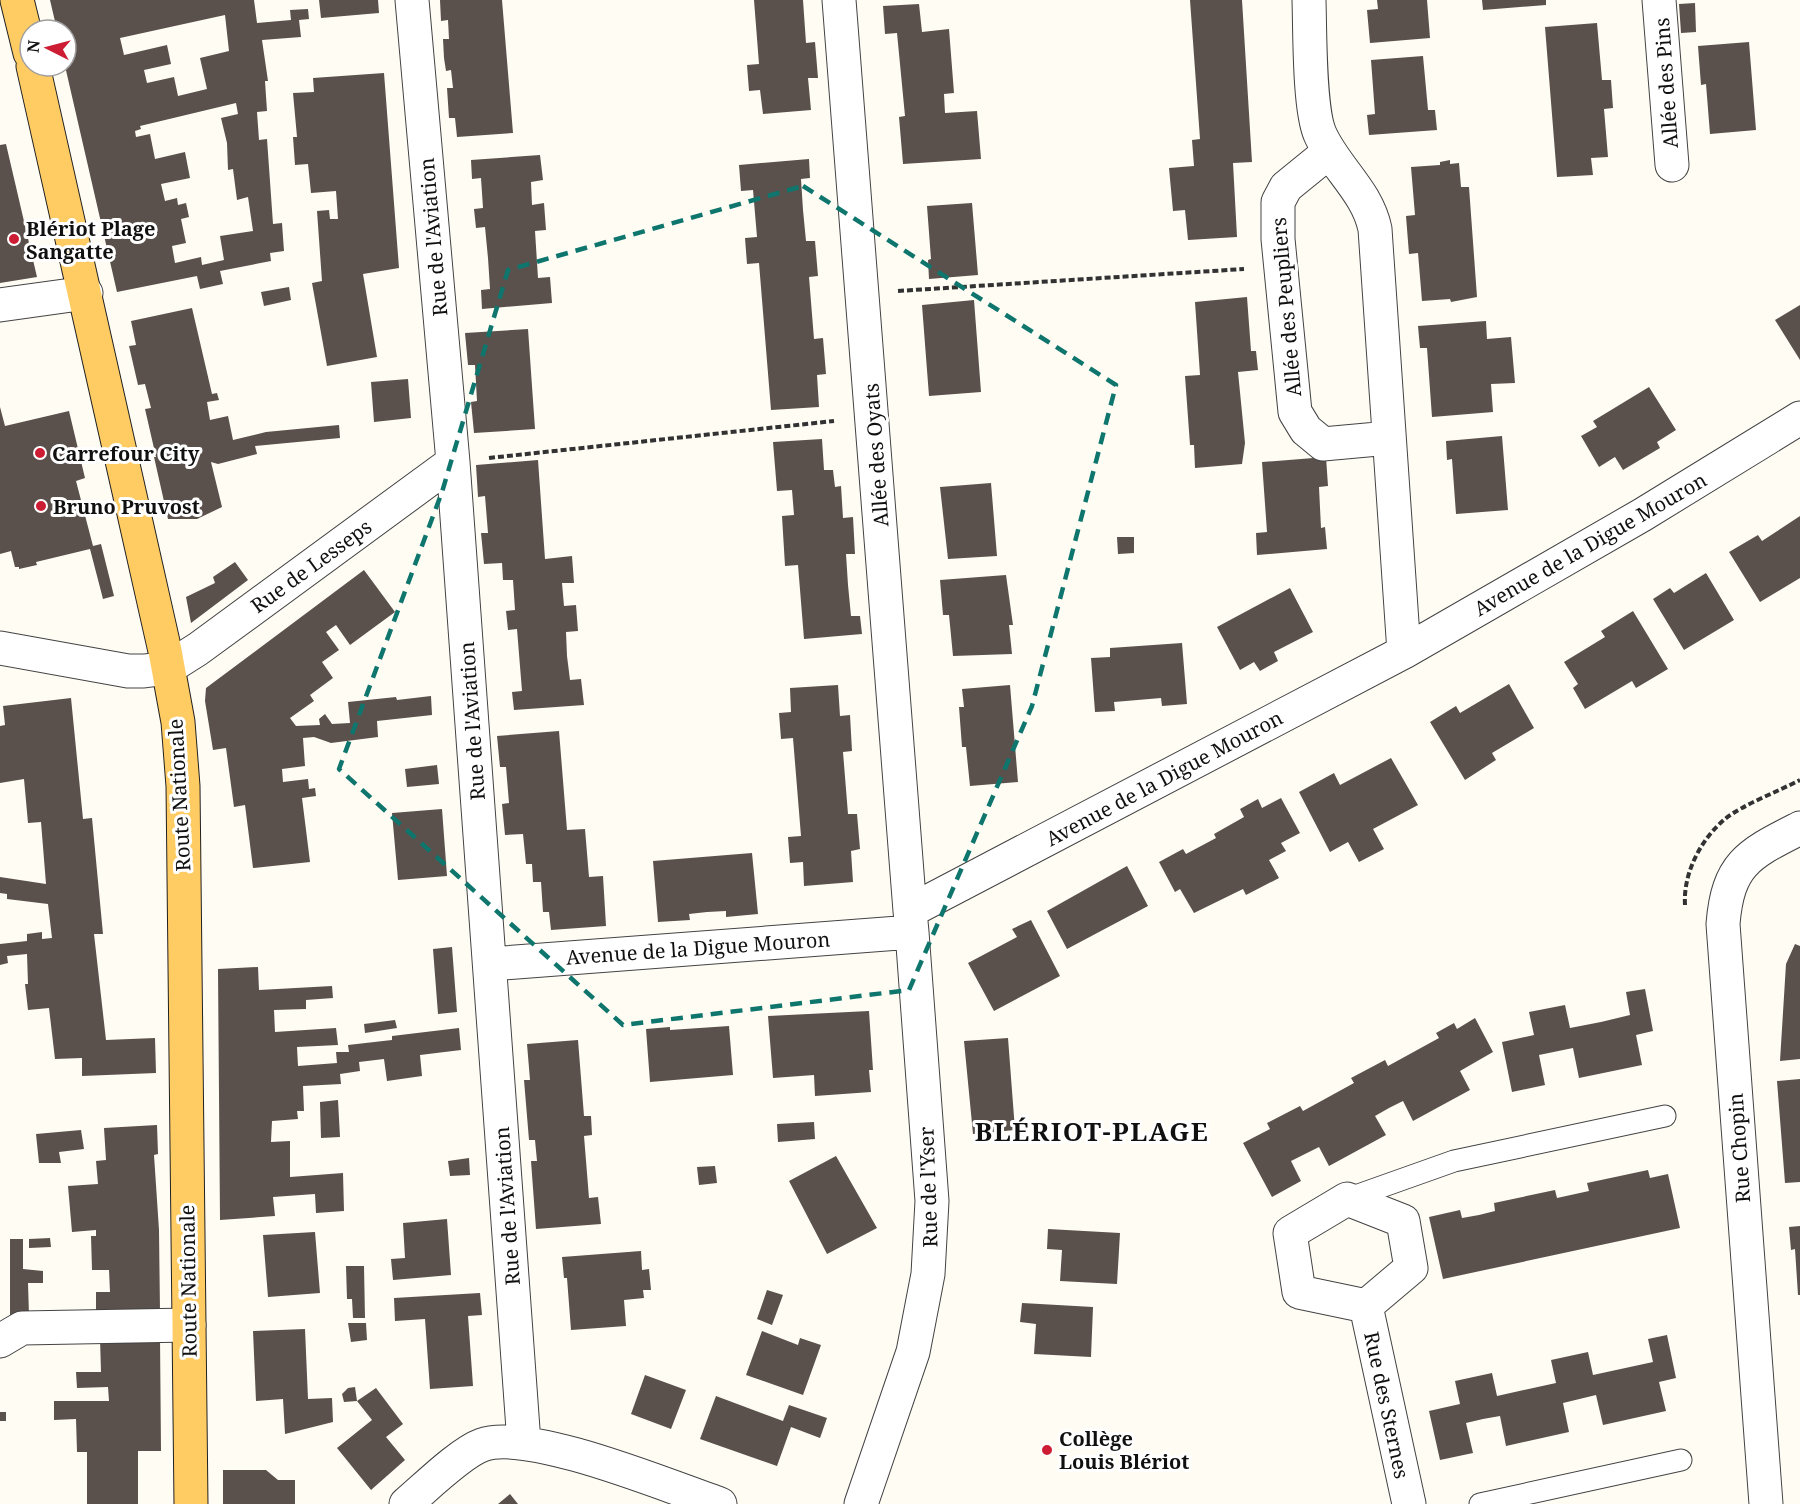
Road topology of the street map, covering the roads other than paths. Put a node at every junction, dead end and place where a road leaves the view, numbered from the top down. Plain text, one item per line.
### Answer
1 (412, 0) edge
2 (838, 0) edge
3 (1309, 0) edge
4 (1659, 0) edge
5 (12, 4) edge
6 (18, 20) edge
7 (36, 78) edge
8 (1329, 152) junction
9 (1672, 165) dead end
10 (86, 293) junction
11 (0, 304) edge
12 (1800, 417) edge
13 (1389, 438) junction
14 (453, 462) junction
15 (0, 648) edge
16 (1404, 652) junction
17 (168, 668) junction
18 (1800, 828) edge
19 (911, 921) junction
20 (490, 964) junction
21 (1665, 1116) dead end
22 (1347, 1199) junction
23 (1366, 1306) junction
24 (189, 1325) junction
25 (0, 1341) edge
26 (524, 1443) junction
27 (1681, 1460) dead end
28 (191, 1504) edge
29 (406, 1504) edge
30 (720, 1504) edge
31 (861, 1504) edge
32 (1409, 1504) edge
33 (1480, 1504) edge
34 (1766, 1504) edge

1 - 14 street, Rue de l'Aviation
2 - 19 street, Allée des Oyats
3 - 8 street
4 - 9 street, Allée des Pins
5 - 6 main road
7 - 10 main road, Route Nationale
8 - 13 street
8 - 13 street, Allée des Peupliers
10 - 11 street
10 - 17 main road, Route Nationale
12 - 16 street, Avenue de la Digue Mouron
13 - 16 street
14 - 17 street, Rue de Lesseps
14 - 20 street, Rue de l'Aviation
15 - 17 street
16 - 19 street, Avenue de la Digue Mouron
17 - 24 main road, Route Nationale
18 - 34 street, Rue Chopin
19 - 20 street, Avenue de la Digue Mouron
19 - 31 street, Rue de l'Yser
20 - 26 street, Rue de l'Aviation
21 - 22 lane
22 - 23 street, Rue des Sternes
22 - 23 street, Rue des Sternes
23 - 32 street, Rue des Sternes
24 - 25 street
24 - 28 main road, Route Nationale
26 - 29 street
26 - 30 street
27 - 33 lane

